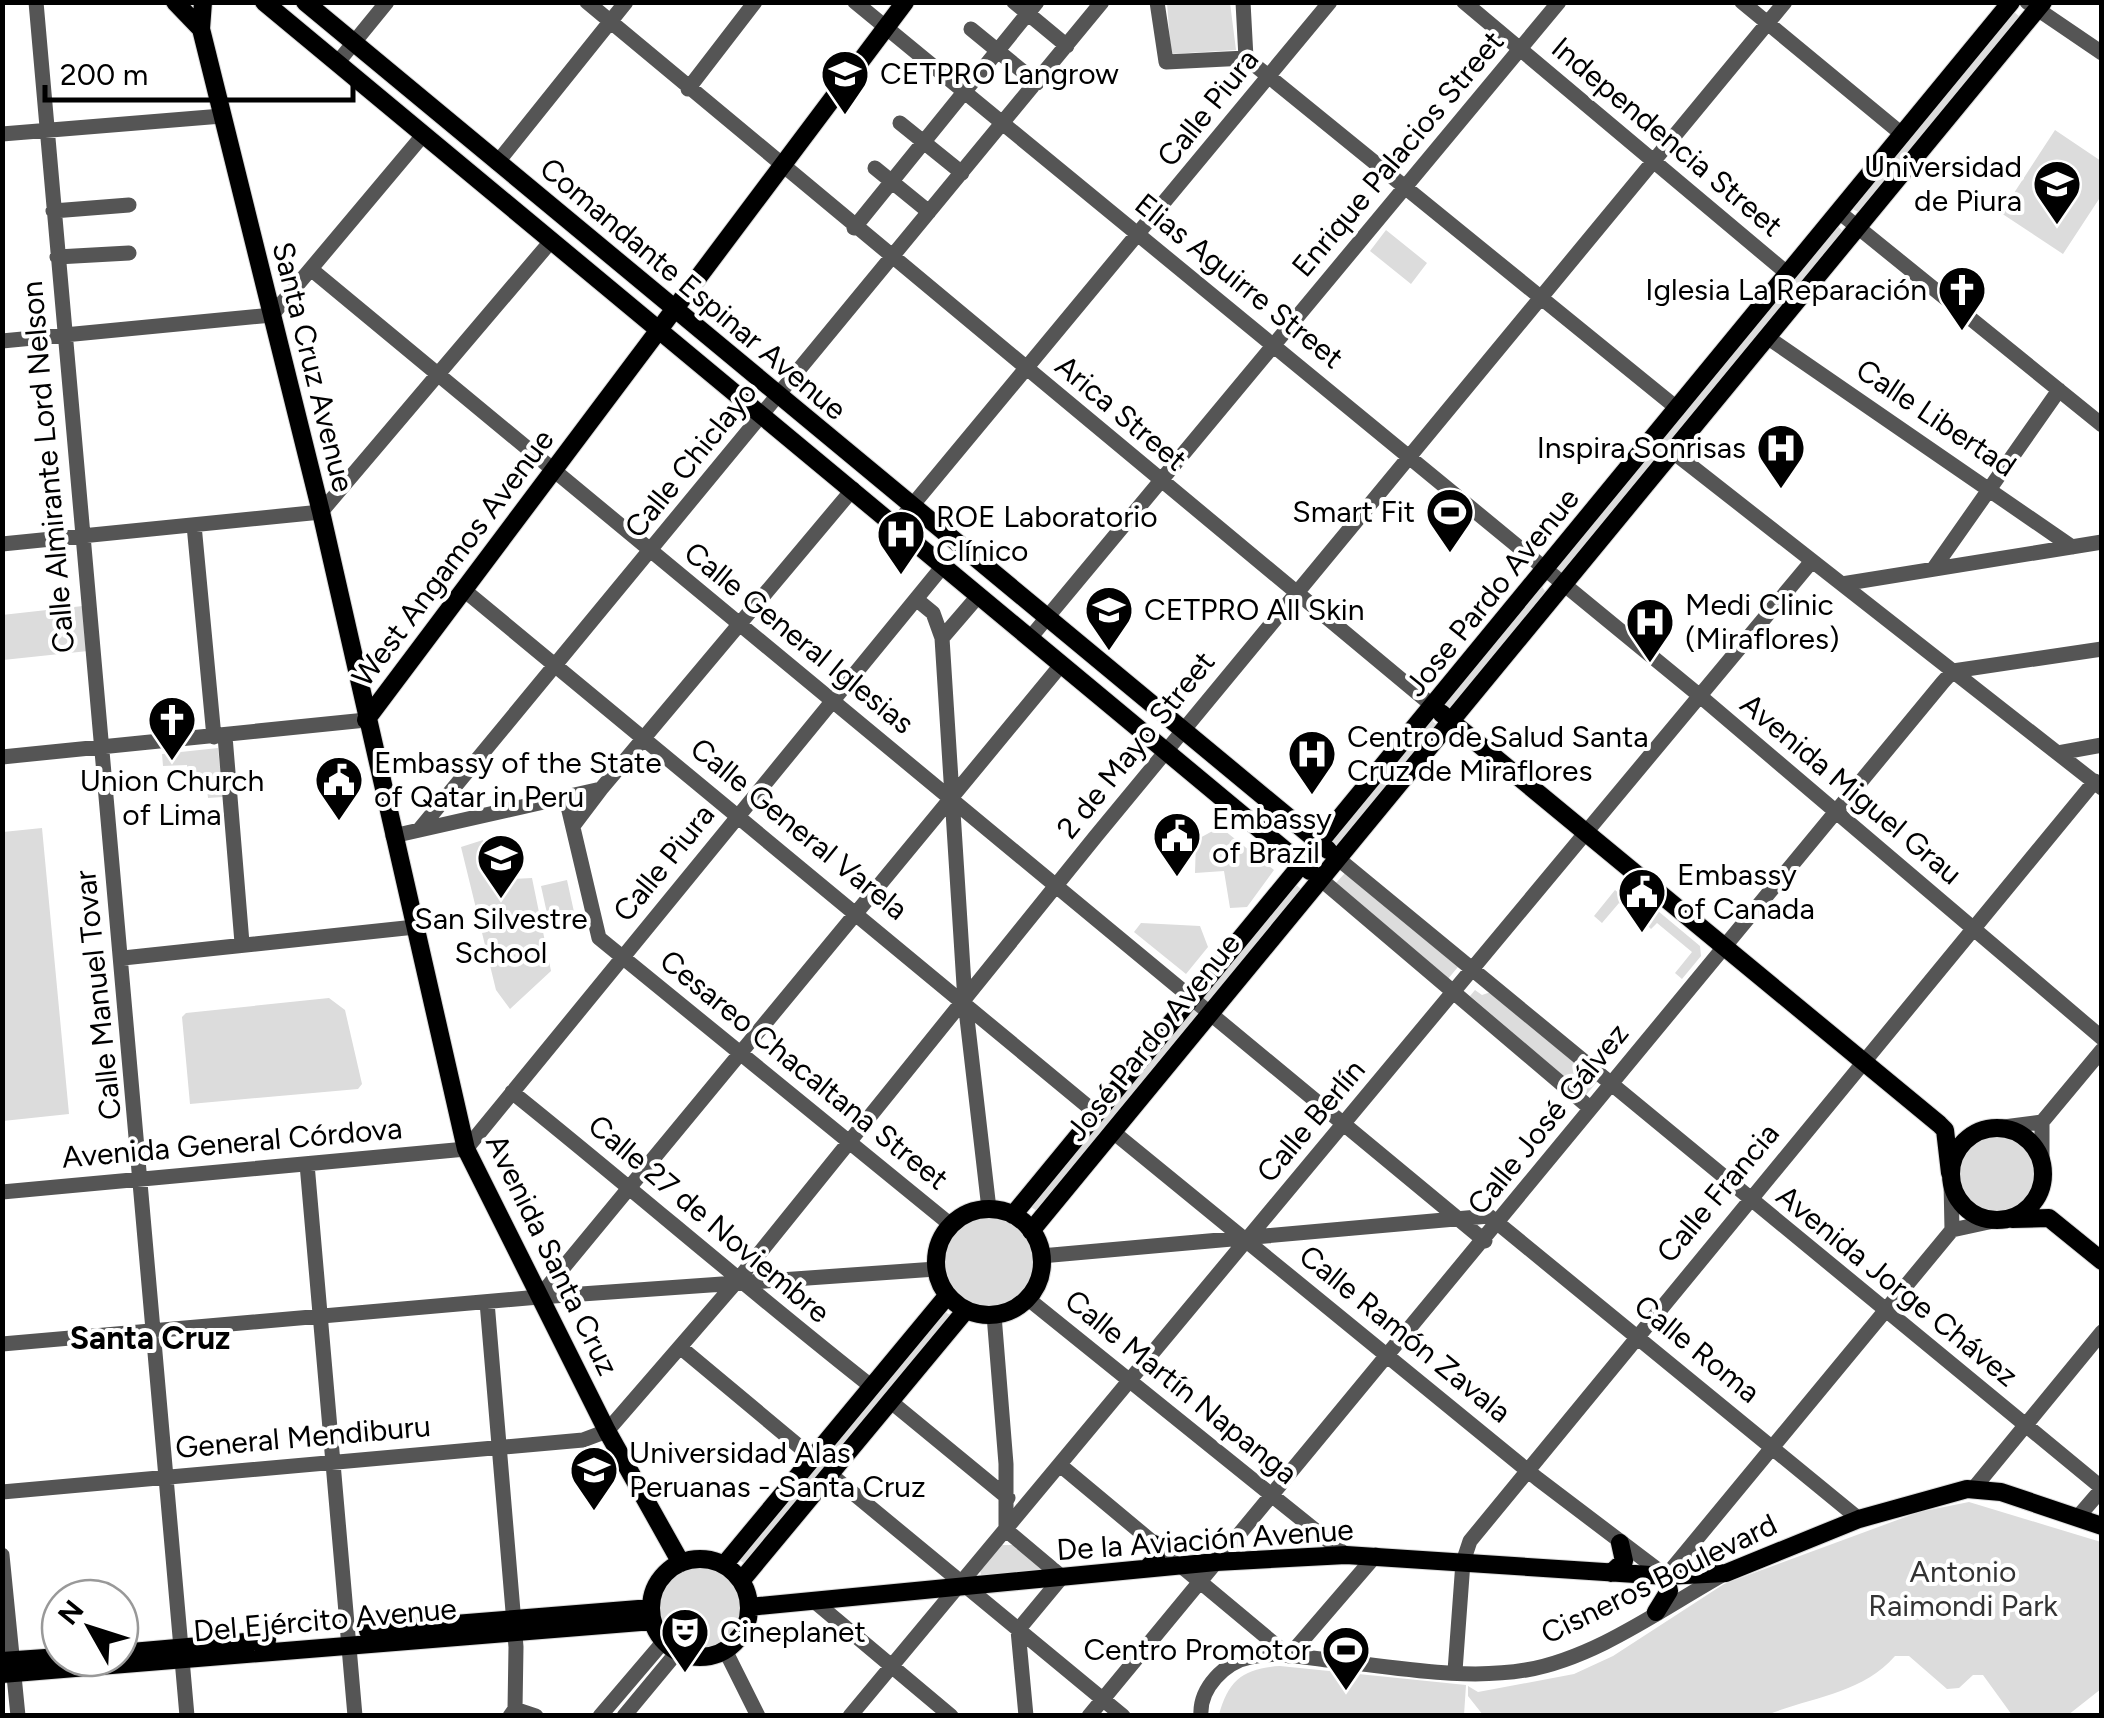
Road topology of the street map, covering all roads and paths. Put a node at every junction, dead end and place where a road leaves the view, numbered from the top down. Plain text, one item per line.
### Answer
1 (36, 2) edge
2 (176, 2) edge
3 (204, 2) edge
4 (264, 2) edge
5 (305, 2) edge
6 (387, 2) edge
7 (586, 2) edge
8 (626, 2) edge
9 (755, 2) edge
10 (856, 2) edge
11 (892, 2) edge
12 (905, 2) edge
13 (1014, 2) edge
14 (1157, 2) edge
15 (1244, 2) edge
16 (1330, 2) edge
17 (1464, 2) edge
18 (1559, 2) edge
19 (1742, 2) edge
20 (1785, 2) edge
21 (2012, 2) edge
22 (1101, 3) edge
23 (2036, 5) edge
24 (1032, 8) edge
25 (610, 22) junction
26 (1767, 23) junction
27 (882, 25) junction
28 (201, 29) junction
29 (971, 29) dead end
30 (354, 43) junction
31 (1067, 46) junction
32 (1521, 49) junction
33 (998, 51) junction
34 (2102, 53) edge
35 (1246, 58) junction
36 (338, 62) junction
37 (1269, 77) junction
38 (1036, 83) junction
39 (688, 89) junction
40 (964, 92) junction
41 (222, 116) junction
42 (900, 123) dead end
43 (1004, 124) junction
44 (47, 130) junction
45 (2, 134) edge
46 (424, 134) junction
47 (1903, 135) junction
48 (924, 142) junction
49 (1654, 160) junction
50 (497, 163) junction
51 (778, 165) junction
52 (875, 168) dead end
53 (962, 173) junction
54 (892, 182) junction
55 (1406, 188) junction
56 (531, 191) junction
57 (128, 205) dead end
58 (53, 211) junction
59 (516, 211) junction
60 (929, 212) junction
61 (1840, 212) junction
62 (1858, 226) junction
63 (854, 228) junction
64 (1139, 235) junction
65 (552, 240) junction
66 (129, 253) dead end
67 (57, 256) junction
68 (891, 258) junction
69 (312, 270) junction
70 (1788, 274) junction
71 (1541, 298) junction
72 (672, 308) junction
73 (272, 315) junction
74 (658, 328) junction
75 (63, 336) junction
76 (1767, 337) junction
77 (2, 341) edge
78 (1275, 345) junction
79 (1026, 370) junction
80 (438, 374) junction
81 (2059, 390) junction
82 (780, 396) junction
83 (1678, 408) junction
84 (763, 414) junction
85 (2102, 425) edge
86 (1672, 451) junction
87 (1409, 456) junction
88 (553, 469) junction
89 (1161, 481) junction
90 (1990, 487) junction
91 (853, 488) junction
92 (913, 506) junction
93 (321, 512) junction
94 (194, 525) junction
95 (896, 525) junction
96 (84, 536) junction
97 (2102, 542) edge
98 (2, 544) edge
99 (2072, 546) junction
100 (651, 553) junction
101 (1812, 560) junction
102 (944, 566) junction
103 (1546, 568) junction
104 (1934, 568) junction
105 (1563, 583) junction
106 (1842, 584) junction
107 (464, 590) junction
108 (1297, 593) junction
109 (979, 595) junction
110 (916, 599) junction
111 (1048, 617) junction
112 (739, 623) junction
113 (942, 638) junction
114 (1030, 638) junction
115 (2102, 648) edge
116 (1062, 664) junction
117 (556, 666) junction
118 (1953, 671) junction
119 (1700, 696) junction
120 (833, 701) junction
121 (1433, 706) junction
122 (366, 720) junction
123 (1450, 720) junction
124 (1184, 730) junction
125 (219, 737) junction
126 (644, 738) junction
127 (2102, 745) edge
128 (100, 748) junction
129 (1167, 752) junction
130 (2058, 753) junction
131 (2, 757) edge
132 (956, 780) junction
133 (2098, 784) edge
134 (600, 789) junction
135 (566, 798) junction
136 (950, 800) junction
137 (1834, 814) junction
138 (738, 816) junction
139 (437, 818) junction
140 (974, 819) junction
141 (573, 826) junction
142 (1586, 834) junction
143 (393, 836) junction
144 (952, 836) junction
145 (1320, 844) junction
146 (1336, 857) junction
147 (1303, 864) junction
148 (1318, 878) junction
149 (1056, 887) junction
150 (858, 913) junction
151 (416, 928) junction
152 (1973, 928) junction
153 (242, 943) junction
154 (1724, 947) junction
155 (122, 958) junction
156 (622, 958) junction
157 (1474, 969) junction
158 (1454, 993) junction
159 (1191, 1000) junction
160 (965, 1001) junction
161 (1208, 1013) junction
162 (960, 1018) junction
163 (2102, 1038) edge
164 (2102, 1050) edge
165 (741, 1055) junction
166 (1862, 1062) junction
167 (1611, 1083) junction
168 (512, 1092) junction
169 (1590, 1108) junction
170 (1097, 1114) junction
171 (2042, 1122) junction
172 (1344, 1125) junction
173 (1992, 1128) junction
174 (1946, 1130) junction
175 (1112, 1131) junction
176 (849, 1143) junction
177 (466, 1149) junction
178 (307, 1164) junction
179 (2042, 1167) junction
180 (1951, 1177) junction
181 (143, 1180) junction
182 (632, 1188) junction
183 (2, 1192) edge
184 (1748, 1200) junction
185 (989, 1209) junction
186 (1013, 1215) junction
187 (1451, 1217) junction
188 (2050, 1218) junction
189 (2002, 1220) junction
190 (1499, 1224) junction
191 (951, 1225) junction
192 (1952, 1230) junction
193 (1032, 1231) junction
194 (1247, 1240) junction
195 (1485, 1241) junction
196 (1042, 1256) junction
197 (2102, 1261) edge
198 (936, 1269) junction
199 (737, 1281) junction
200 (947, 1296) junction
201 (539, 1297) junction
202 (1028, 1298) junction
203 (488, 1302) junction
204 (966, 1310) junction
205 (1884, 1311) junction
206 (994, 1315) junction
207 (320, 1317) junction
208 (152, 1329) junction
209 (2102, 1332) edge
210 (1636, 1335) junction
211 (2, 1344) edge
212 (680, 1346) junction
213 (1388, 1356) junction
214 (1131, 1380) junction
215 (872, 1387) junction
216 (890, 1401) junction
217 (2025, 1426) junction
218 (607, 1430) junction
219 (502, 1446) junction
220 (1772, 1446) junction
221 (813, 1458) junction
222 (331, 1462) junction
223 (1060, 1466) junction
224 (1528, 1471) junction
225 (830, 1474) junction
226 (166, 1478) junction
227 (1974, 1488) junction
228 (2102, 1488) edge
229 (2, 1492) edge
230 (1006, 1496) junction
231 (1272, 1496) junction
232 (1023, 1510) junction
233 (2077, 1518) junction
234 (1859, 1519) junction
235 (2102, 1526) edge
236 (1006, 1530) junction
237 (1620, 1543) junction
238 (1154, 1544) junction
239 (2, 1555) edge
240 (1346, 1555) junction
241 (1376, 1555) junction
242 (1216, 1562) junction
243 (1463, 1562) junction
244 (681, 1563) junction
245 (724, 1565) junction
246 (1180, 1566) junction
247 (1146, 1569) junction
248 (1611, 1573) junction
249 (1726, 1573) junction
250 (1666, 1576) junction
251 (1062, 1577) junction
252 (741, 1581) junction
253 (1199, 1582) junction
254 (961, 1585) junction
255 (814, 1601) junction
256 (749, 1608) junction
257 (1656, 1612) junction
258 (652, 1614) junction
259 (515, 1623) junction
260 (1018, 1630) junction
261 (349, 1639) junction
262 (671, 1646) junction
263 (725, 1650) junction
264 (140, 1653) edge
265 (181, 1654) junction
266 (1289, 1656) junction
267 (40, 1661) edge
268 (893, 1666) junction
269 (8, 1667) edge
270 (1455, 1672) junction
271 (1102, 1699) junction
272 (513, 1713) edge
273 (18, 1716) edge
274 (187, 1716) edge
275 (354, 1716) edge
276 (536, 1716) edge
277 (600, 1716) edge
278 (624, 1716) edge
279 (758, 1716) edge
280 (850, 1716) edge
281 (951, 1716) edge
282 (1026, 1716) edge
283 (1088, 1716) edge
284 (1123, 1716) edge
285 (1200, 1716) edge

1 - 44 street, Calle Almirante Lord Nelson
2 - 28 main road
3 - 28 main road
4 - 36 main road, Comandante Espinar Avenue
5 - 30 main road, Comandante Espinar Avenue
6 - 30 street
7 - 25 street, Arica Street
8 - 25 street
9 - 39 street
10 - 27 street, Elias Aguirre Street
11 - 27 main road, West Angamos Avenue
12 - 27 main road, West Angamos Avenue
13 - 24 street
14 - 35 street
15 - 35 street
16 - 37 street, Calle Piura
17 - 32 street, Independencia Street
18 - 32 street, Enrique Palacios Street
19 - 26 street
20 - 26 street, 2 de Mayo Street
21 - 47 main road, Jose Pardo Avenue
22 - 31 street, Calle Chiclayo
23 - 34 street
23 - 62 main road, Jose Pardo Avenue
24 - 31 street
24 - 33 street
25 - 39 street, Arica Street
25 - 50 street
26 - 47 street
26 - 49 street, 2 de Mayo Street
27 - 40 street, Elias Aguirre Street
27 - 51 main road, West Angamos Avenue
28 - 41 main road, Santa Cruz Avenue
29 - 33 street
30 - 36 street
30 - 50 main road, Comandante Espinar Avenue
31 - 38 street, Calle Chiclayo
32 - 49 street, Independencia Street
32 - 55 street, Enrique Palacios Street
33 - 38 street
33 - 40 street
35 - 37 street
36 - 46 main road, Comandante Espinar Avenue
37 - 55 street
37 - 64 street, Calle Piura
38 - 43 street, Calle Chiclayo
39 - 51 street, Arica Street
40 - 43 street, Elias Aguirre Street
40 - 48 street
41 - 44 street
41 - 73 main road, Santa Cruz Avenue
42 - 48 street
43 - 53 street, Calle Chiclayo
43 - 64 street, Elias Aguirre Street
44 - 45 street
44 - 58 street, Calle Almirante Lord Nelson
46 - 59 main road, Comandante Espinar Avenue
46 - 69 street
47 - 61 main road, Jose Pardo Avenue
48 - 53 street
48 - 54 street
49 - 70 street, Independencia Street
49 - 71 street, 2 de Mayo Street
50 - 56 main road, Comandante Espinar Avenue
51 - 63 street, Arica Street
51 - 72 main road, West Angamos Avenue
52 - 54 street
53 - 60 street, Calle Chiclayo
54 - 60 street
54 - 63 street
55 - 71 street
55 - 78 street, Enrique Palacios Street
56 - 59 main road
56 - 72 main road, Comandante Espinar Avenue
57 - 58 street
58 - 67 street, Calle Almirante Lord Nelson
59 - 65 main road, Comandante Espinar Avenue
60 - 68 street, Calle Chiclayo
61 - 62 street
61 - 70 main road, Jose Pardo Avenue
62 - 76 main road, Jose Pardo Avenue
62 - 81 street
63 - 68 street, Arica Street
64 - 78 street, Elias Aguirre Street
64 - 79 street, Calle Piura
65 - 74 main road, Comandante Espinar Avenue
65 - 80 street
66 - 67 street
67 - 75 street, Calle Almirante Lord Nelson
68 - 79 street, Arica Street
68 - 82 street, Calle Chiclayo
69 - 73 street
69 - 80 street, Calle General Iglesias
70 - 83 main road, Jose Pardo Avenue
71 - 83 street
71 - 87 street, 2 de Mayo Street
72 - 74 main road, West Angamos Avenue
72 - 82 main road, Comandante Espinar Avenue
73 - 75 street
73 - 93 main road, Santa Cruz Avenue
74 - 84 main road, Comandante Espinar Avenue
74 - 88 main road, West Angamos Avenue
75 - 77 street
75 - 96 street, Calle Almirante Lord Nelson
76 - 86 main road, Jose Pardo Avenue
76 - 90 street, Calle Libertad
78 - 87 street, Elias Aguirre Street
78 - 89 street, Enrique Palacios Street
79 - 89 street, Arica Street
79 - 92 street, Calle Piura
80 - 88 street, Calle General Iglesias
80 - 93 street
81 - 85 street
81 - 90 street
82 - 84 street, Calle Chiclayo
82 - 92 main road, Comandante Espinar Avenue
83 - 103 main road, Jose Pardo Avenue
84 - 91 main road, Comandante Espinar Avenue
84 - 100 street, Calle Chiclayo
86 - 101 street
86 - 105 main road, Jose Pardo Avenue
87 - 103 street, Elias Aguirre Street
87 - 108 street, 2 de Mayo Street
88 - 100 street, Calle General Iglesias
88 - 107 main road, West Angamos Avenue
89 - 108 street, Arica Street
89 - 111 street, Enrique Palacios Street
90 - 99 street, Calle Libertad
90 - 104 street
91 - 95 main road, Comandante Espinar Avenue
91 - 112 street
92 - 95 street, Calle Piura
92 - 111 main road, Comandante Espinar Avenue
93 - 94 street
93 - 122 main road, Santa Cruz Avenue
94 - 96 street
94 - 125 street
95 - 102 main road, Comandante Espinar Avenue
96 - 98 street
96 - 128 street, Calle Almirante Lord Nelson
97 - 99 street
99 - 104 street
100 - 112 street, Calle General Iglesias
100 - 117 street, Calle Chiclayo
101 - 106 street
101 - 119 street, Calle Berlín
102 - 109 main road, Comandante Espinar Avenue
102 - 110 street, Calle Piura
103 - 105 street, Elias Aguirre Street
103 - 121 main road, Jose Pardo Avenue
104 - 106 street
105 - 119 street, Avenida Miguel Grau
105 - 123 main road, Jose Pardo Avenue
106 - 118 street
107 - 117 street, Calle General Varela
107 - 122 main road, West Angamos Avenue
108 - 121 street, Arica Street
108 - 124 street, 2 de Mayo Street
109 - 113 street
109 - 114 main road, Comandante Espinar Avenue
110 - 113 street
110 - 120 street, Calle Piura
111 - 114 street, Enrique Palacios Street
111 - 124 main road, Comandante Espinar Avenue
112 - 120 street, Calle General Iglesias
112 - 126 street
113 - 132 street
114 - 116 main road, Comandante Espinar Avenue
115 - 118 street
116 - 129 main road, Comandante Espinar Avenue
116 - 132 street
117 - 126 street, Calle General Varela
117 - 139 street, Calle Chiclayo
118 - 130 street
118 - 137 street, Calle José Gálvez
119 - 137 street, Avenida Miguel Grau
119 - 142 street, Calle Berlín
120 - 136 street, Calle General Iglesias
120 - 138 street, Calle Piura
121 - 123 main road
121 - 145 main road, Jose Pardo Avenue
122 - 125 street, West Angamos Avenue
122 - 143 main road, Avenida Santa Cruz
123 - 142 main road
123 - 146 main road, Jose Pardo Avenue
124 - 129 street, 2 de Mayo Street
124 - 145 main road, Comandante Espinar Avenue
125 - 128 street, West Angamos Avenue
125 - 153 street
126 - 134 street
126 - 138 street, Calle General Varela
127 - 130 street
128 - 131 street, West Angamos Avenue
128 - 155 street, Calle Manuel Tovar
129 - 147 main road, Comandante Espinar Avenue
129 - 149 street, 2 de Mayo Street
130 - 133 street
132 - 136 street
133 - 152 street, Calle Francia
134 - 135 street
134 - 141 street
135 - 139 street
135 - 141 street, Cesareo Chacaltana Street
136 - 140 street, Calle General Iglesias
136 - 144 street
136 - 150 street
137 - 152 street, Avenida Miguel Grau
137 - 154 street, Calle José Gálvez
138 - 150 street, Calle General Varela
138 - 156 street, Calle Piura
139 - 143 street
140 - 144 street
140 - 149 street, Calle General Iglesias
141 - 156 street, Cesareo Chacaltana Street
142 - 154 main road
142 - 157 street, Calle Berlín
143 - 151 main road, Avenida Santa Cruz
144 - 160 street
145 - 146 main road, Comandante Espinar Avenue
145 - 147 main road, Jose Pardo Avenue
146 - 148 main road, Jose Pardo Avenue
146 - 157 street, Avenida Jorge Chávez
147 - 148 main road, Comandante Espinar Avenue
147 - 159 main road, Jose Pardo Avenue
148 - 158 street
148 - 161 main road, José Pardo Avenue
149 - 159 street, Calle General Iglesias
149 - 160 street, 2 de Mayo Street
150 - 160 street, Calle General Varela
150 - 165 street
151 - 153 street
151 - 177 main road, Avenida Santa Cruz
152 - 163 street, Avenida Miguel Grau
152 - 166 street, Calle Francia
153 - 155 street
154 - 166 main road
154 - 167 street, Calle José Gálvez
155 - 181 street, Calle Manuel Tovar
156 - 165 street, Cesareo Chacaltana Street
156 - 168 street, Calle Piura
157 - 158 street, Calle Berlín
157 - 167 street, Avenida Jorge Chávez
158 - 169 street
158 - 172 street, Calle Berlín
159 - 161 street
159 - 170 main road, Jose Pardo Avenue
160 - 162 street
160 - 170 street, Calle General Varela
161 - 172 street
161 - 175 main road, José Pardo Avenue
162 - 176 street
162 - 185 street
164 - 171 street
165 - 176 street, Cesareo Chacaltana Street
165 - 182 street
166 - 174 main road
166 - 184 street, Calle Francia
167 - 169 street, Calle José Gálvez
167 - 184 street, Avenida Jorge Chávez
168 - 177 street, Calle Piura
168 - 182 street, Calle 27 de Noviembre
169 - 190 street, Calle José Gálvez
170 - 186 main road, Jose Pardo Avenue
171 - 173 street
171 - 179 street
172 - 187 street
172 - 194 street, Calle Berlín
173 - 174 main road
173 - 179 main road
173 - 180 main road
174 - 180 main road
175 - 193 main road, José Pardo Avenue
175 - 194 street, Calle Ramón Zavala
176 - 191 street, Cesareo Chacaltana Street
176 - 199 street
177 - 178 street, Avenida General Córdova
177 - 201 main road, Avenida Santa Cruz
178 - 181 street, Avenida General Córdova
178 - 207 street
179 - 188 main road
179 - 189 main road
180 - 189 main road
180 - 192 street
181 - 183 street, Avenida General Córdova
181 - 208 street, Calle Manuel Tovar
182 - 199 street, Calle 27 de Noviembre
182 - 201 street
184 - 205 street, Avenida Jorge Chávez
184 - 210 street, Calle Francia
185 - 186 main road
185 - 191 main road
186 - 193 main road
187 - 190 street
187 - 194 street
187 - 195 street
188 - 189 main road
188 - 197 main road
189 - 192 street
190 - 195 street, Calle José Gálvez
190 - 210 street, Calle Roma
191 - 198 main road
192 - 205 street
193 - 196 main road
194 - 196 street
194 - 213 street, Calle Ramón Zavala
194 - 214 street, Calle Berlín
195 - 213 street, Calle José Gálvez
196 - 202 main road
198 - 199 street
198 - 200 main road
199 - 201 street
199 - 212 street
199 - 215 street, Calle 27 de Noviembre
200 - 204 main road
200 - 215 main road
201 - 203 street
201 - 218 main road, Avenida Santa Cruz
202 - 206 main road
202 - 214 street, Calle Martín Napanga
203 - 207 street
203 - 219 street
204 - 206 main road
204 - 216 main road
205 - 217 street, Avenida Jorge Chávez
205 - 220 street
206 - 230 street
207 - 208 street
207 - 222 street
208 - 211 street
208 - 226 street, Calle Manuel Tovar
209 - 217 street
210 - 220 street, Calle Roma
210 - 224 street, Calle Francia
212 - 218 street
212 - 221 street
213 - 224 street, Calle Ramón Zavala
213 - 231 street, Calle José Gálvez
214 - 223 street, Calle Berlín
214 - 231 street, Calle Martín Napanga
215 - 221 main road
216 - 225 main road
216 - 230 street
217 - 227 street
217 - 228 street, Avenida Jorge Chávez
218 - 219 street, General Mendiburu
218 - 244 main road, Avenida Santa Cruz
219 - 222 street, General Mendiburu
219 - 259 street
220 - 234 street, Calle Roma
220 - 250 street
221 - 245 main road
222 - 226 street, General Mendiburu
222 - 261 street
223 - 232 street, Calle Berlín
223 - 238 street
224 - 237 street, Calle Ramón Zavala
224 - 243 street, Calle Francia
225 - 252 main road
225 - 254 street
226 - 229 street, General Mendiburu
226 - 265 street, Calle Manuel Tovar
227 - 233 main road, Cisneros Boulevard
227 - 234 main road, Cisneros Boulevard
228 - 233 street
230 - 232 street
230 - 236 street
231 - 240 street, Calle Martín Napanga
231 - 242 street, Calle José Gálvez
232 - 236 street, Calle Berlín
233 - 235 main road, Cisneros Boulevard
234 - 249 main road, Cisneros Boulevard
236 - 251 street
236 - 254 street, Calle Berlín
237 - 248 main road
237 - 250 street, Calle Ramón Zavala
238 - 246 street
238 - 247 main road
239 - 269 street
240 - 241 main road, De la Aviación Avenue
240 - 242 main road, De la Aviación Avenue
241 - 243 main road, De la Aviación Avenue
241 - 266 street
242 - 246 main road, De la Aviación Avenue
242 - 253 street, Calle José Gálvez
243 - 248 main road, De la Aviación Avenue
243 - 270 street, Calle Francia
244 - 245 main road
244 - 258 main road
245 - 252 main road
246 - 247 main road, De la Aviación Avenue
246 - 253 street
247 - 251 main road, De la Aviación Avenue
248 - 250 main road, De la Aviación Avenue
249 - 250 main road, De la Aviación Avenue
249 - 257 street, Cisneros Boulevard
250 - 257 main road
251 - 254 main road, De la Aviación Avenue
251 - 260 street
252 - 256 main road
253 - 266 street
253 - 271 street, Calle José Gálvez
254 - 255 main road, De la Aviación Avenue
254 - 260 street
254 - 268 street, Calle Berlín
255 - 256 main road, De la Aviación Avenue
255 - 268 street
256 - 263 main road
257 - 270 street, Cisneros Boulevard
258 - 259 main road, Del Ejército Avenue
258 - 262 main road
259 - 261 main road, Del Ejército Avenue
259 - 272 street
260 - 271 street
260 - 282 street
261 - 265 main road, Del Ejército Avenue
261 - 275 street
262 - 263 main road
262 - 277 street
262 - 278 street
263 - 279 street
264 - 265 main road, Del Ejército Avenue
265 - 269 main road, Del Ejército Avenue
265 - 274 street, Calle Manuel Tovar
266 - 270 street, Cisneros Boulevard
266 - 285 street, Cisneros Boulevard
267 - 269 main road
268 - 280 street, Calle Berlín
268 - 281 street
269 - 273 street
271 - 283 street, Calle José Gálvez
271 - 284 street
272 - 276 street

